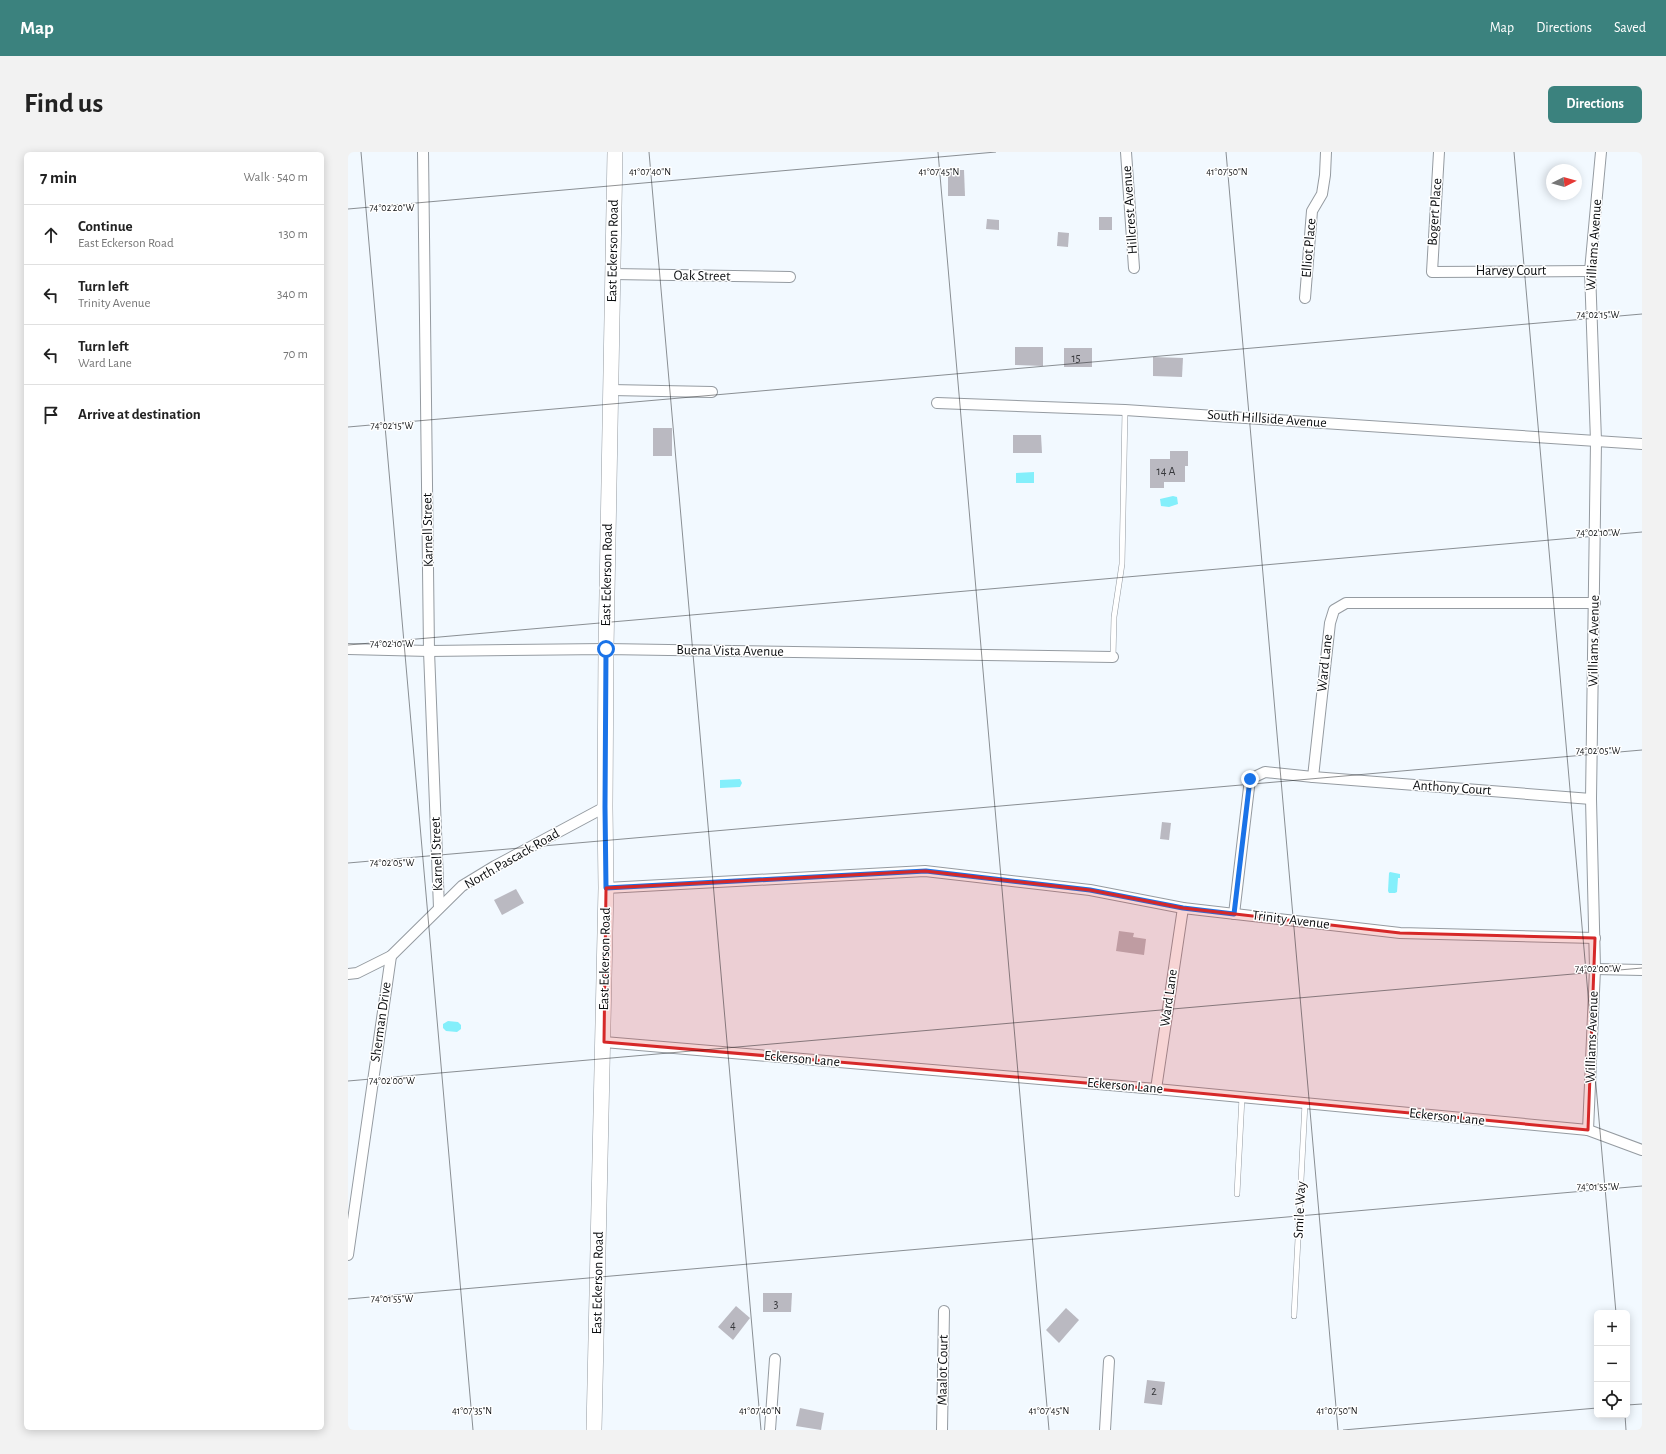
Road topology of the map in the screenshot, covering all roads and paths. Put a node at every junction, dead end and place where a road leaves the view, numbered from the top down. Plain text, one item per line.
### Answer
1 (423, 152) edge
2 (615, 152) edge
3 (1126, 152) edge
4 (1326, 152) edge
5 (1439, 152) edge
6 (1601, 152) edge
7 (1134, 268) dead end
8 (1590, 271) junction
9 (1432, 272) joint
10 (613, 274) junction
11 (790, 277) dead end
12 (1304, 298) dead end
13 (611, 390) junction
14 (712, 392) dead end
15 (937, 403) dead end
16 (1125, 410) junction
17 (1596, 441) junction
18 (1642, 444) edge
19 (1594, 603) junction
20 (348, 649) edge
21 (606, 649) junction
22 (429, 651) junction
23 (1112, 657) joint
24 (1313, 777) junction
25 (1591, 799) junction
26 (605, 807) junction
27 (606, 888) junction
28 (439, 908) junction
29 (1183, 908) junction
30 (1234, 914) junction
31 (1595, 938) junction
32 (391, 956) junction
33 (1595, 969) junction
34 (1642, 970) edge
35 (348, 974) edge
36 (604, 1042) junction
37 (1156, 1089) junction
38 (1242, 1097) junction
39 (1305, 1103) junction
40 (1588, 1130) junction
41 (1642, 1150) edge
42 (1237, 1194) dead end
43 (348, 1256) edge
44 (944, 1310) dead end
45 (1294, 1316) dead end
46 (775, 1359) dead end
47 (1109, 1361) dead end
48 (594, 1430) edge
49 (770, 1430) edge
50 (942, 1430) edge
51 (1105, 1430) edge

1 - 22 street, Karnell Street
2 - 10 street, East Eckerson Road
3 - 7 street, Hillcrest Avenue
4 - 12 street, Elliot Place
5 - 9 street, Bogert Place
6 - 8 street, Williams Avenue
8 - 9 street, Harvey Court
8 - 17 street, Williams Avenue
10 - 11 street, Oak Street
10 - 13 street, East Eckerson Road
13 - 14 street
13 - 21 street, East Eckerson Road
15 - 16 street, South Hillside Avenue
16 - 17 street, South Hillside Avenue
16 - 23 lane
17 - 18 street, South Hillside Avenue
17 - 19 street, Williams Avenue
19 - 24 street, Ward Lane
19 - 25 street, Williams Avenue
20 - 22 street, Buena Vista Avenue
21 - 22 street, Buena Vista Avenue
21 - 23 street, Buena Vista Avenue
21 - 26 street, East Eckerson Road
22 - 28 street, Karnell Street
24 - 25 street, Anthony Court
24 - 30 street
25 - 31 street, Williams Avenue
26 - 27 street, East Eckerson Road
26 - 28 street, North Pascack Road
27 - 29 street, Trinity Avenue
27 - 36 street, East Eckerson Road
28 - 32 street, North Pascack Road
29 - 30 street, Trinity Avenue
29 - 37 street, Ward Lane
30 - 31 street, Trinity Avenue
31 - 33 street, Williams Avenue
32 - 35 street, North Pascack Road
32 - 43 street, Sherman Drive
33 - 34 street
33 - 40 street, Williams Avenue
36 - 37 street, Eckerson Lane
36 - 48 street, East Eckerson Road
37 - 38 street, Eckerson Lane
38 - 39 street, Eckerson Lane
38 - 42 lane
39 - 40 street, Eckerson Lane
39 - 45 lane, Smile Way
40 - 41 street, Eckerson Lane
44 - 50 street, Maalot Court
46 - 49 street
47 - 51 street

